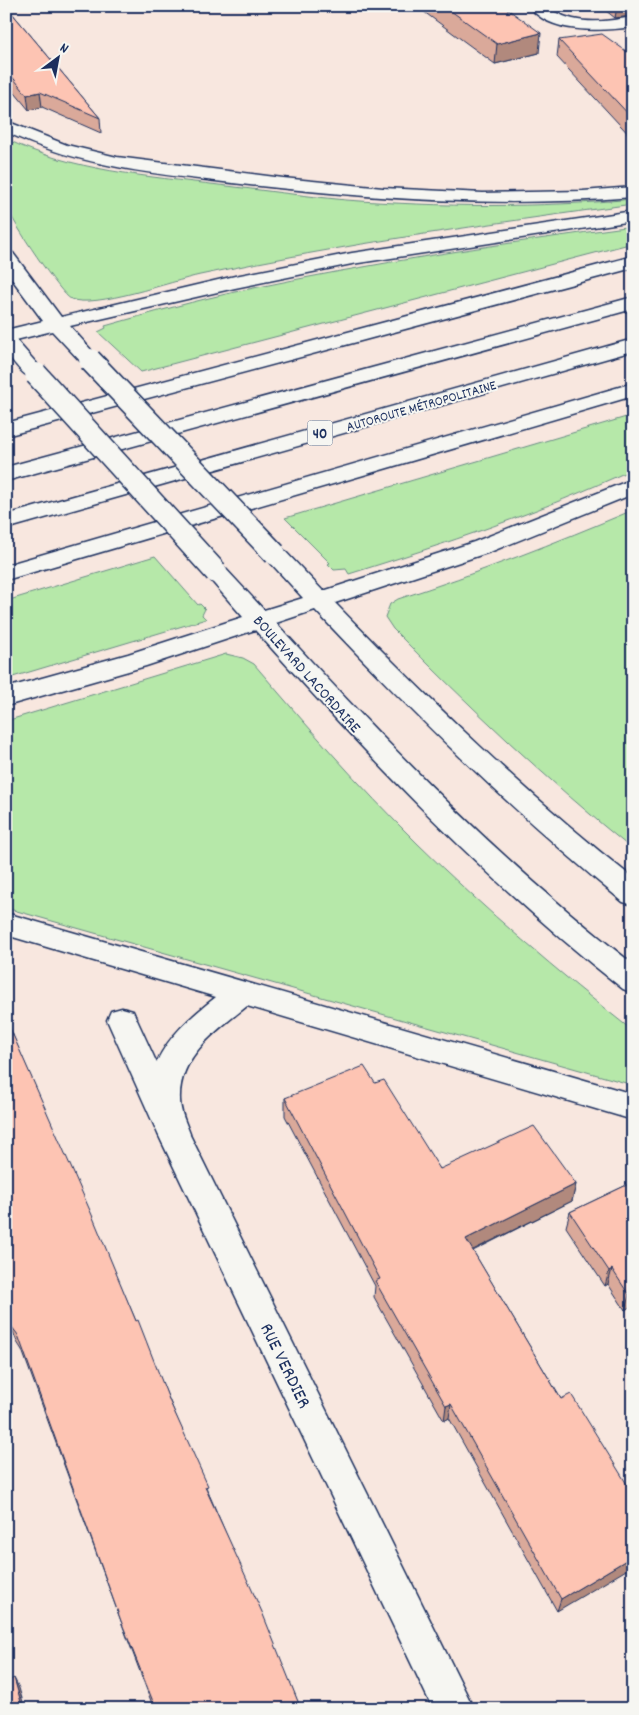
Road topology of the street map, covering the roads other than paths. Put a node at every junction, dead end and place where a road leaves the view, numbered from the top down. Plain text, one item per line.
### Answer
1 (536, 6) edge
2 (633, 22) edge
3 (6, 126) edge
4 (633, 192) edge
5 (633, 216) edge
6 (6, 257) edge
7 (633, 262) edge
8 (633, 303) edge
9 (55, 324) junction
10 (6, 336) edge
11 (6, 341) edge
12 (633, 344) edge
13 (633, 389) edge
14 (6, 430) edge
15 (6, 474) edge
16 (633, 486) edge
17 (6, 522) edge
18 (6, 573) edge
19 (318, 600) junction
20 (259, 618) junction
21 (6, 697) edge
22 (633, 894) edge
23 (6, 924) edge
24 (633, 981) edge
25 (243, 993) junction
26 (122, 1020) dead end
27 (633, 1107) edge
28 (174, 1134) junction
29 (454, 1709) edge

1 - 2 main road
3 - 4 main road
5 - 9 main road
6 - 9 main road
7 - 14 main road
8 - 15 main road
9 - 10 main road
9 - 19 main road, bridge
11 - 20 main road, BOULEVARD LACORDAIRE, bridge
12 - 17 main road, AUTOROUTE MÉTROPOLITAINE / 40
13 - 18 main road
16 - 19 main road
19 - 20 main road
19 - 22 main road
20 - 21 main road
20 - 24 main road, BOULEVARD LACORDAIRE
23 - 25 main road
25 - 27 main road
25 - 28 main road
26 - 28 main road, RUE VERDIER
28 - 29 main road, RUE VERDIER

